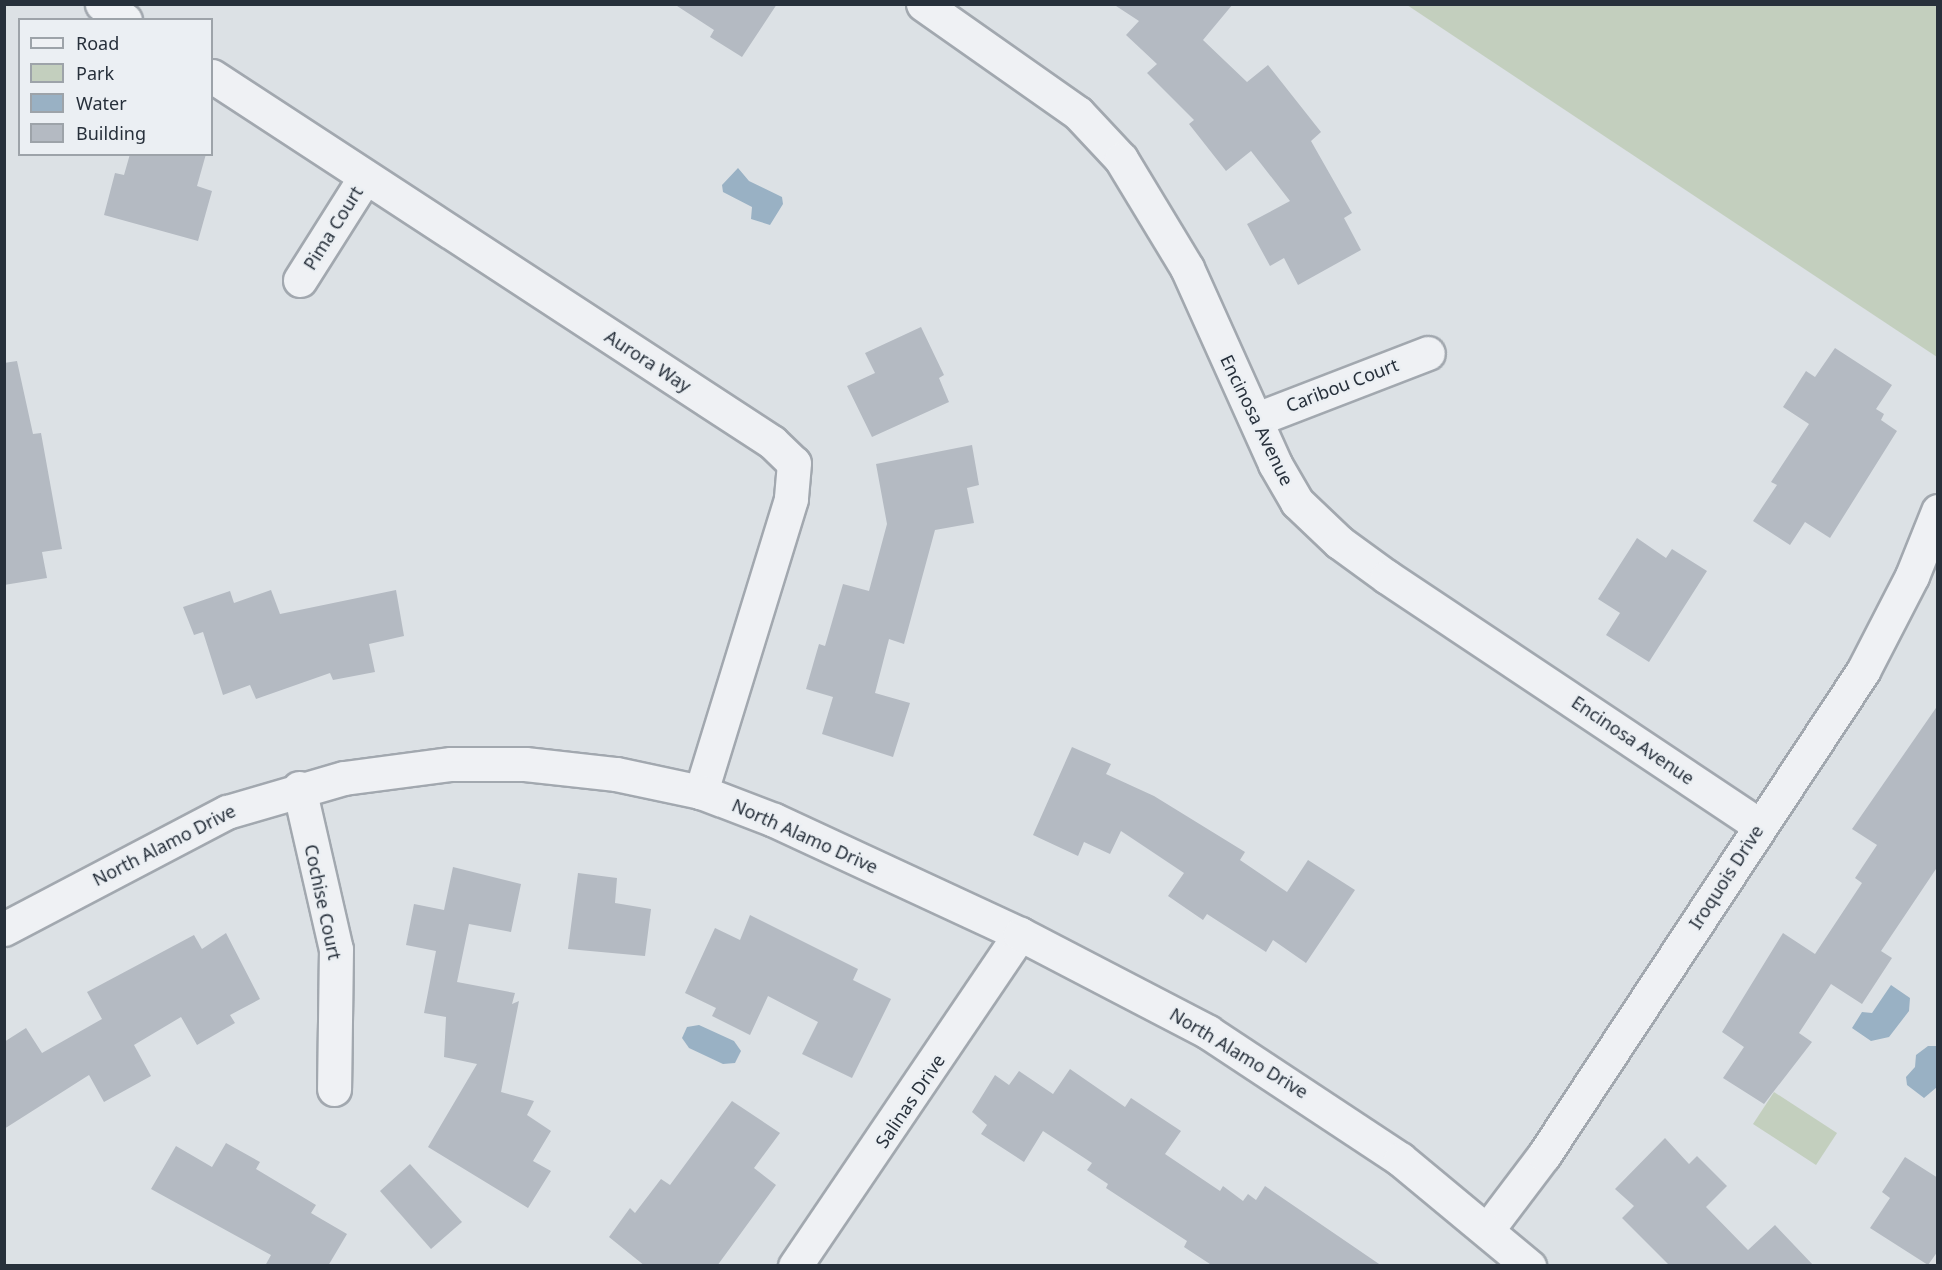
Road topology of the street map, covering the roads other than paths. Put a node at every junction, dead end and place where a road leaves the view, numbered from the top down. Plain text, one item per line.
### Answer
1 (102, 4) edge
2 (923, 4) edge
3 (122, 18) edge
4 (213, 77) edge
5 (365, 177) junction
6 (300, 280) dead end
7 (1428, 353) dead end
8 (1257, 418) junction
9 (1938, 511) edge
10 (299, 788) junction
11 (701, 792) junction
12 (1759, 825) junction
13 (6, 924) edge
14 (1020, 934) junction
15 (334, 1089) dead end
16 (1488, 1229) junction
17 (795, 1266) edge
18 (1529, 1266) edge

1 - 3 street
2 - 8 street, Encinosa Avenue
4 - 5 street, Aurora Way
5 - 6 street, Pima Court
5 - 11 street, Aurora Way
7 - 8 street, Caribou Court
8 - 12 street, Encinosa Avenue
9 - 12 street, Iroquois Drive
10 - 11 street, North Alamo Drive
10 - 13 street, North Alamo Drive
10 - 15 street, Cochise Court
11 - 14 street, North Alamo Drive
12 - 16 street, Iroquois Drive
14 - 16 street, North Alamo Drive
14 - 17 street, Salinas Drive
16 - 18 street, North Alamo Drive

